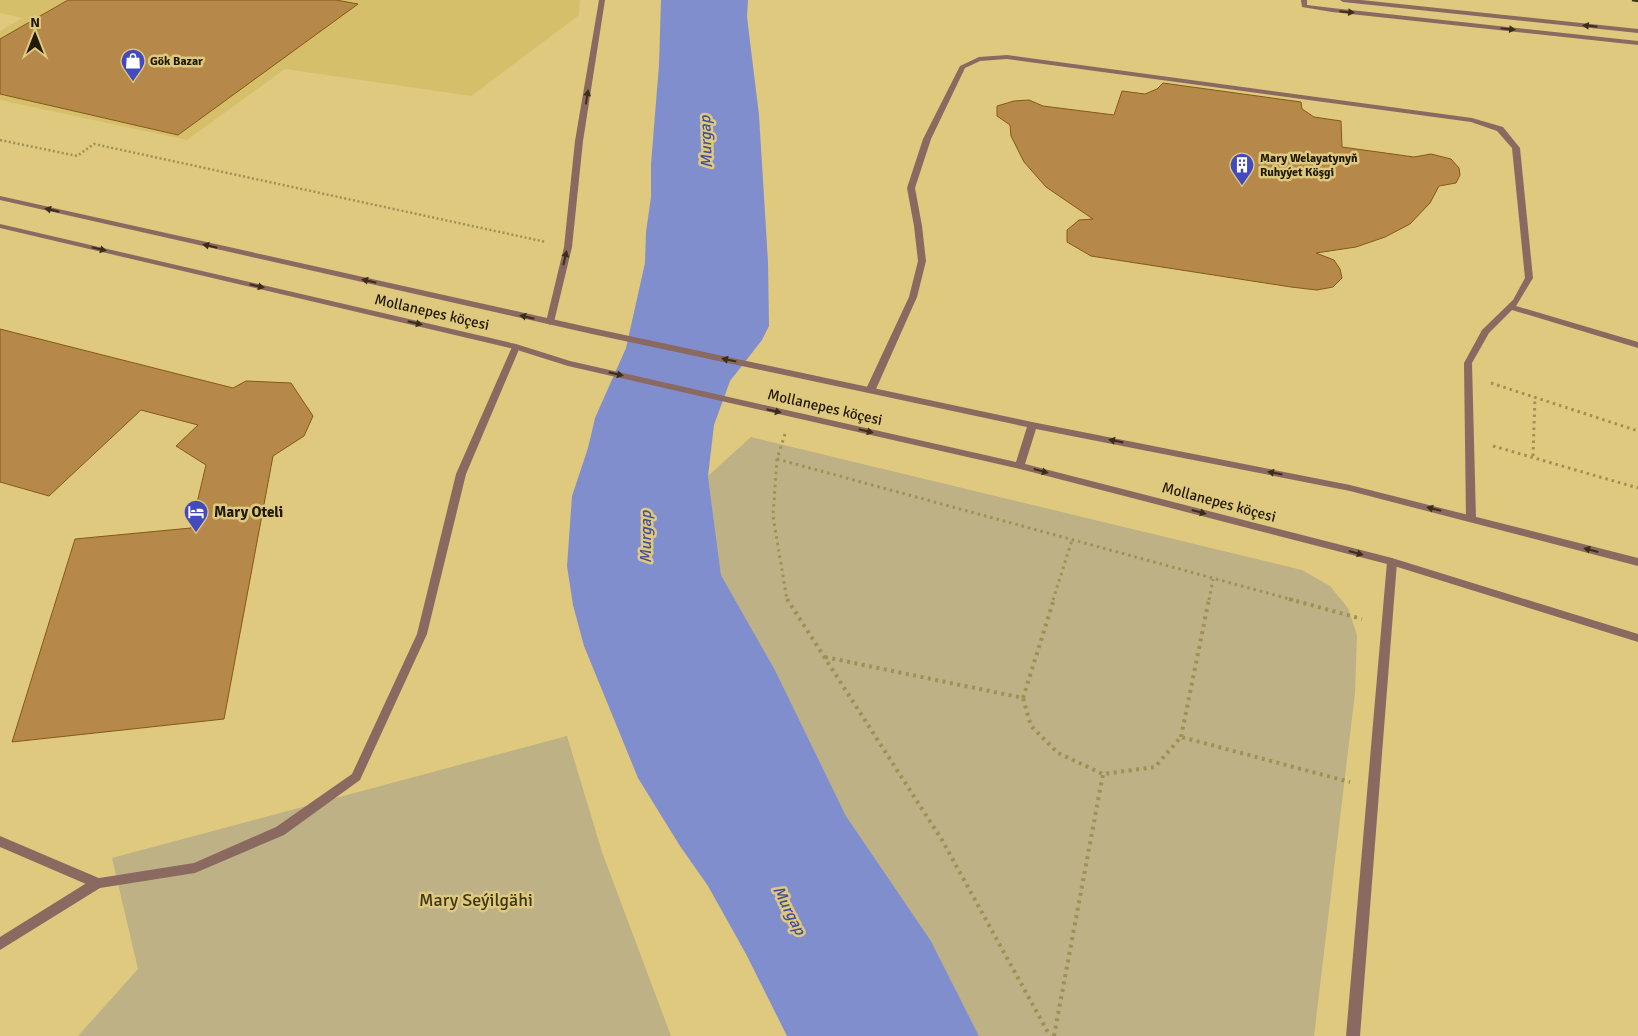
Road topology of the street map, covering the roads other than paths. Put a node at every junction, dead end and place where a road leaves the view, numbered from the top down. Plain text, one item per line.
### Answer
1 (602, 0) edge
2 (1304, 0) edge
3 (1343, 0) edge
4 (1638, 30) edge
5 (1638, 43) edge
6 (0, 198) edge
7 (0, 226) edge
8 (1510, 307) junction
9 (550, 322) junction
10 (1638, 345) edge
11 (516, 347) junction
12 (871, 389) junction
13 (1032, 424) junction
14 (1020, 466) junction
15 (1471, 519) junction
16 (1392, 562) junction
17 (1638, 562) edge
18 (1638, 638) edge
19 (0, 841) edge
20 (97, 883) junction
21 (0, 944) edge
22 (1353, 1036) edge

9 -> 1 street
2 -> 5 street
4 -> 3 street
9 -> 6 street, Mollanepes köçesi
7 -> 11 street, Mollanepes köçesi
8 - 10 street
8 - 12 street
8 - 15 street
12 -> 9 street, Mollanepes köçesi
11 -> 14 street, Mollanepes köçesi
11 - 20 street
12 - 13 street, Mollanepes köçesi
13 - 14 street
15 -> 13 street, Mollanepes köçesi
14 -> 16 street, Mollanepes köçesi
17 -> 15 street, Mollanepes köçesi
16 - 18 street, Mollanepes köçesi
16 - 22 street
19 - 20 street
20 - 21 street

